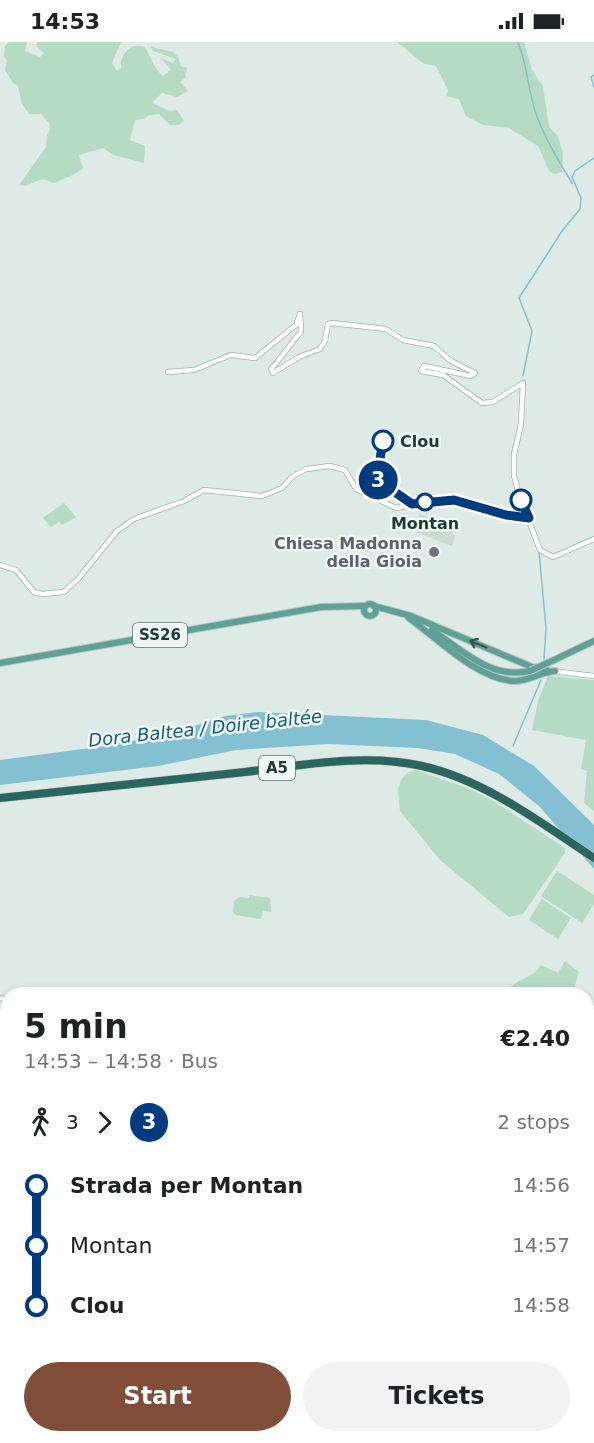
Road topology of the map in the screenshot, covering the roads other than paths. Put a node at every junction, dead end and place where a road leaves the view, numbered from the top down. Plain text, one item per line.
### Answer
1 (168, 372) dead end
2 (527, 518) junction
3 (594, 539) edge
4 (0, 565) edge
5 (365, 609) junction
6 (374, 610) junction
7 (404, 615) junction
8 (594, 641) edge
9 (0, 663) edge
10 (547, 670) joint
11 (538, 671) junction
12 (555, 672) junction
13 (594, 676) edge
14 (0, 796) edge
15 (594, 853) edge
16 (594, 858) edge

1 - 2 street
2 - 3 street
2 - 4 street
5 - 6 main road, SS26
5 - 6 main road, SS26
5 - 9 main road, SS26
6 - 7 main road, SS26
7 - 8 main road, SS26, bridge
11 -> 7 main road
7 - 11 main road
10 - 11 main road
10 - 12 street
11 - 12 main road
12 - 13 street
14 - 15 highway, A5
14 - 16 highway, A5

